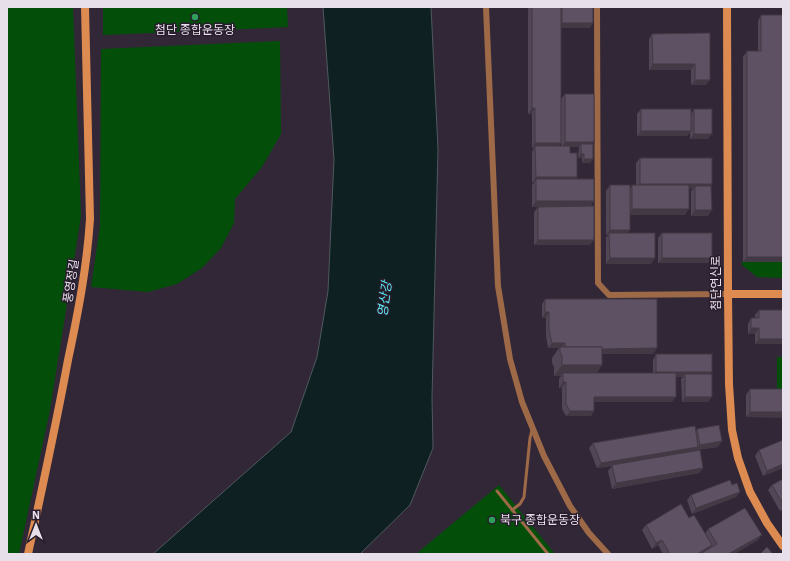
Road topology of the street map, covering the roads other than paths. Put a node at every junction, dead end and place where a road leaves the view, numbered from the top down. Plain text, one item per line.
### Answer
1 (85, 7) edge
2 (486, 7) edge
3 (597, 7) edge
4 (727, 7) edge
5 (728, 294) junction
6 (783, 294) edge
7 (533, 429) junction
8 (497, 491) dead end
9 (512, 510) junction
10 (783, 546) edge
11 (28, 554) edge
12 (548, 554) edge
13 (608, 554) edge

1 - 11 street, 풍영정길
2 - 7 street
3 - 5 street
4 - 5 street, 첨단연신로
5 - 6 street
5 - 10 street, 첨단연신로
7 - 9 lane
7 - 13 street
8 - 9 lane
9 - 12 lane

